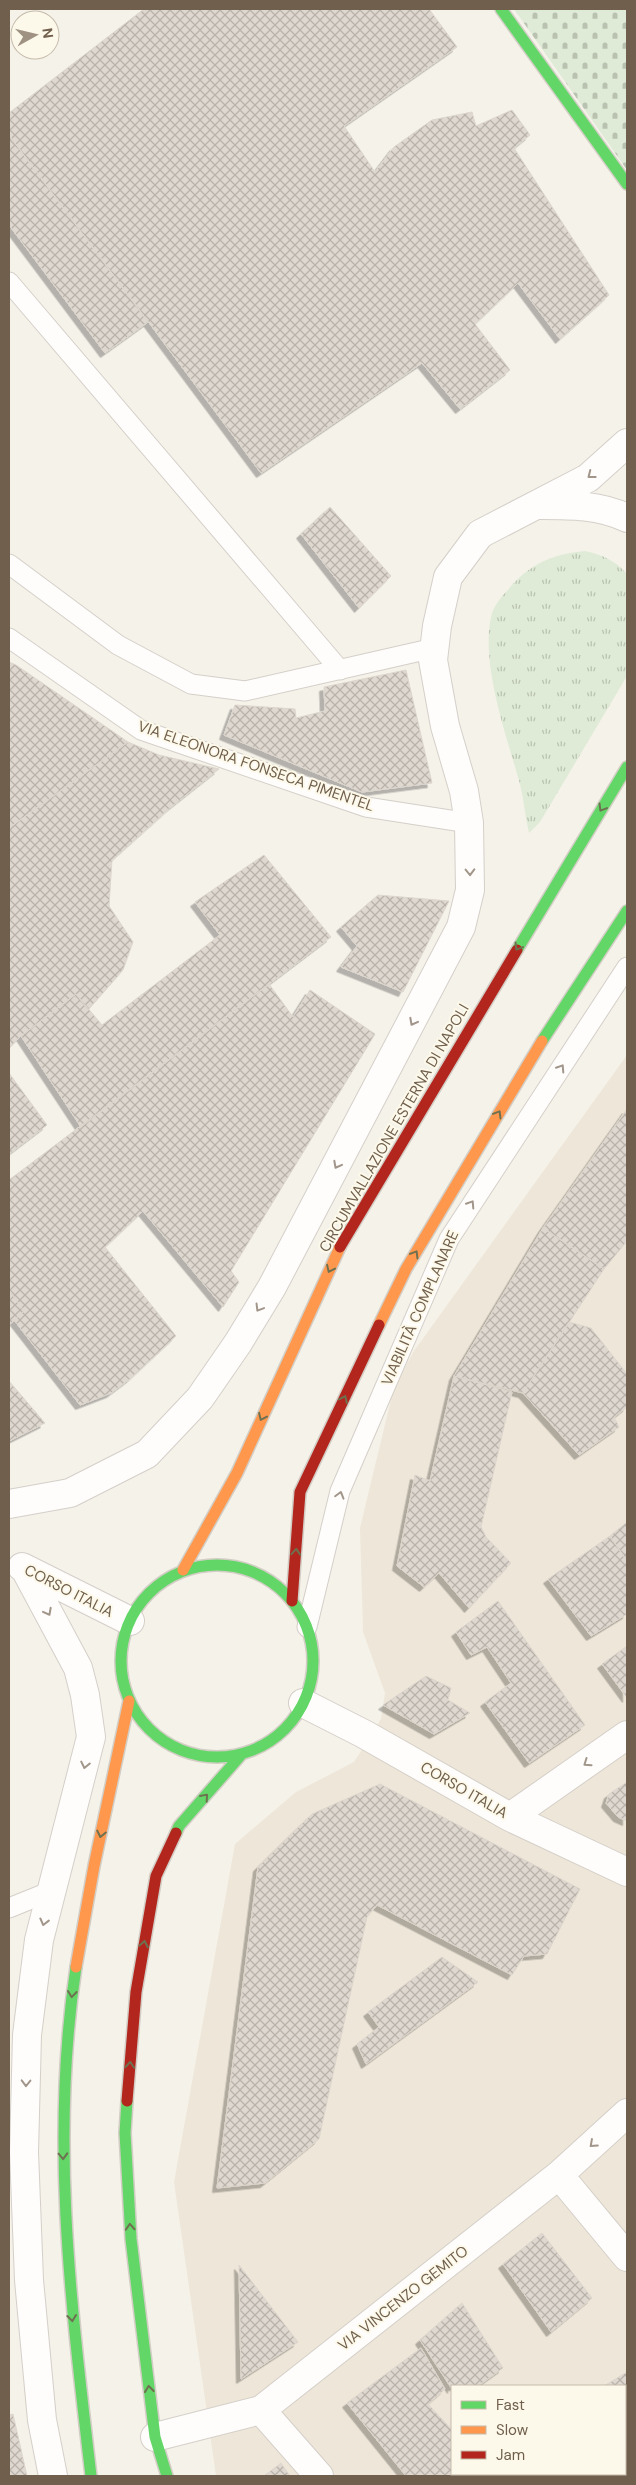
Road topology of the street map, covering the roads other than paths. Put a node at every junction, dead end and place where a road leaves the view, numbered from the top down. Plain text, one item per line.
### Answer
1 (501, 9) edge
2 (627, 184) edge
3 (9, 282) edge
4 (627, 443) edge
5 (540, 505) junction
6 (627, 518) edge
7 (9, 564) edge
8 (9, 638) edge
9 (434, 648) junction
10 (340, 670) junction
11 (627, 767) edge
12 (469, 823) junction
13 (627, 911) edge
14 (627, 966) edge
15 (9, 1504) edge
16 (17, 1565) edge
17 (182, 1570) junction
18 (292, 1600) junction
19 (130, 1621) junction
20 (308, 1627) junction
21 (128, 1701) junction
22 (303, 1703) junction
23 (627, 1735) edge
24 (241, 1755) junction
25 (510, 1817) junction
26 (627, 1872) edge
27 (52, 1892) junction
28 (9, 1908) edge
29 (627, 2113) edge
30 (559, 2175) junction
31 (627, 2257) edge
32 (261, 2410) junction
33 (155, 2437) junction
34 (53, 2476) edge
35 (91, 2476) edge
36 (160, 2476) edge
37 (167, 2476) edge
38 (319, 2476) edge

1 - 2 main road
3 - 10 lane
4 -> 5 street
5 - 6 street
5 - 9 street
7 - 10 lane
8 - 12 lane, VIA ELEONORA FONSECA PIMENTEL
9 - 10 lane
9 - 12 street
11 -> 17 main road, CIRCUMVALLAZIONE ESTERNA DI NAPOLI
12 -> 15 street
18 -> 13 main road
20 -> 14 lane, VIABILITÀ COMPLANARE
16 - 19 street, CORSO ITALIA
16 -> 27 street
17 - 18 main road
17 - 19 main road
18 - 20 main road
19 - 21 main road
20 - 22 main road
21 - 24 main road
21 -> 35 main road
22 - 24 main road
22 - 25 street, CORSO ITALIA
23 -> 25 street
33 -> 24 main road
25 - 26 street, CORSO ITALIA
27 - 28 lane
27 -> 34 street
29 -> 30 street, VIA VINCENZO GEMITO
30 - 31 street
30 - 32 street, VIA VINCENZO GEMITO
32 - 33 street, VIA VINCENZO GEMITO
32 - 38 street
33 - 36 main road
33 - 37 main road

